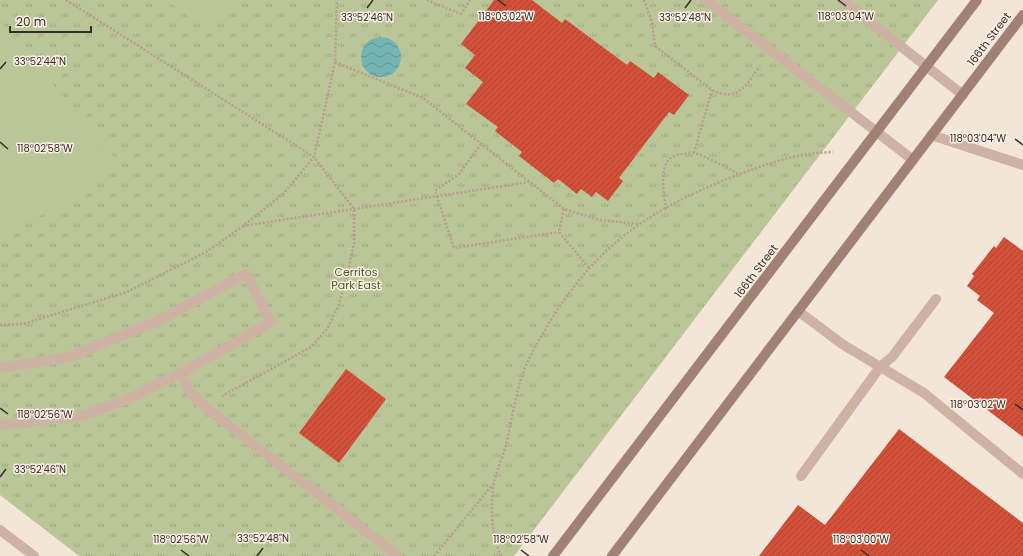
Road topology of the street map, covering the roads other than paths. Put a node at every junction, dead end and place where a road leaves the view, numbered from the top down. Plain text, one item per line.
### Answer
1 (706, 0) edge
2 (842, 0) edge
3 (977, 0) edge
4 (1023, 15) edge
5 (926, 67) junction
6 (962, 95) junction
7 (876, 132) junction
8 (931, 135) junction
9 (913, 160) junction
10 (1023, 165) edge
11 (936, 299) dead end
12 (798, 311) junction
13 (880, 367) junction
14 (0, 368) edge
15 (181, 373) junction
16 (0, 425) edge
17 (1023, 474) edge
18 (801, 476) dead end
19 (0, 530) edge
20 (34, 556) edge
21 (398, 556) edge
22 (553, 556) edge
23 (612, 556) edge

1 - 7 street
2 - 5 street
3 - 5 street, 166th Street
4 - 6 street, 166th Street
5 - 6 street
5 - 7 street, 166th Street
6 - 8 street, 166th Street
7 - 9 street
7 - 22 street, 166th Street
8 - 9 street, 166th Street
8 - 10 street
9 - 12 street, 166th Street
11 - 13 street
12 - 13 street
12 - 23 street, 166th Street
13 - 17 street
13 - 18 street
14 - 15 street
15 - 16 street
15 - 21 street
19 - 20 street

